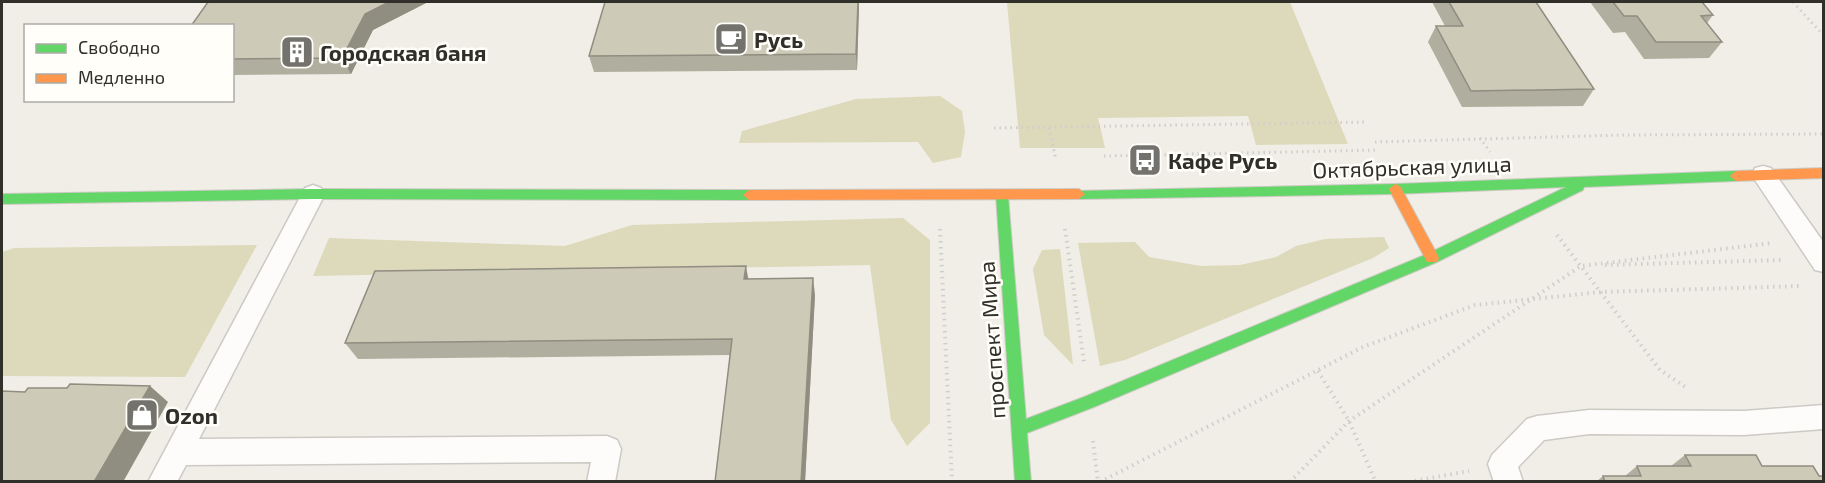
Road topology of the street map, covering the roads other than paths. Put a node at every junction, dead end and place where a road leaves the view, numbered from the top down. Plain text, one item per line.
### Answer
1 (1824, 173) edge
2 (1763, 174) junction
3 (1591, 180) junction
4 (1395, 189) junction
5 (314, 194) junction
6 (1002, 195) junction
7 (2, 200) edge
8 (1432, 258) junction
9 (1822, 261) edge
10 (1824, 417) edge
11 (1018, 429) junction
12 (177, 452) junction
13 (1506, 473) edge
14 (162, 482) edge
15 (601, 482) edge
16 (1023, 482) edge

1 - 2 street, Октябрьская улица
2 - 3 street, Октябрьская улица
2 - 9 lane
3 - 4 street, Октябрьская улица
3 - 8 street
4 - 6 street, Октябрьская улица
4 - 8 street
5 - 6 street, Октябрьская улица
5 - 7 street, Октябрьская улица
5 - 12 lane
6 - 11 street, проспект Мира
8 - 11 street
10 - 13 lane
11 - 16 street, проспект Мира
12 - 14 lane
12 - 15 lane

